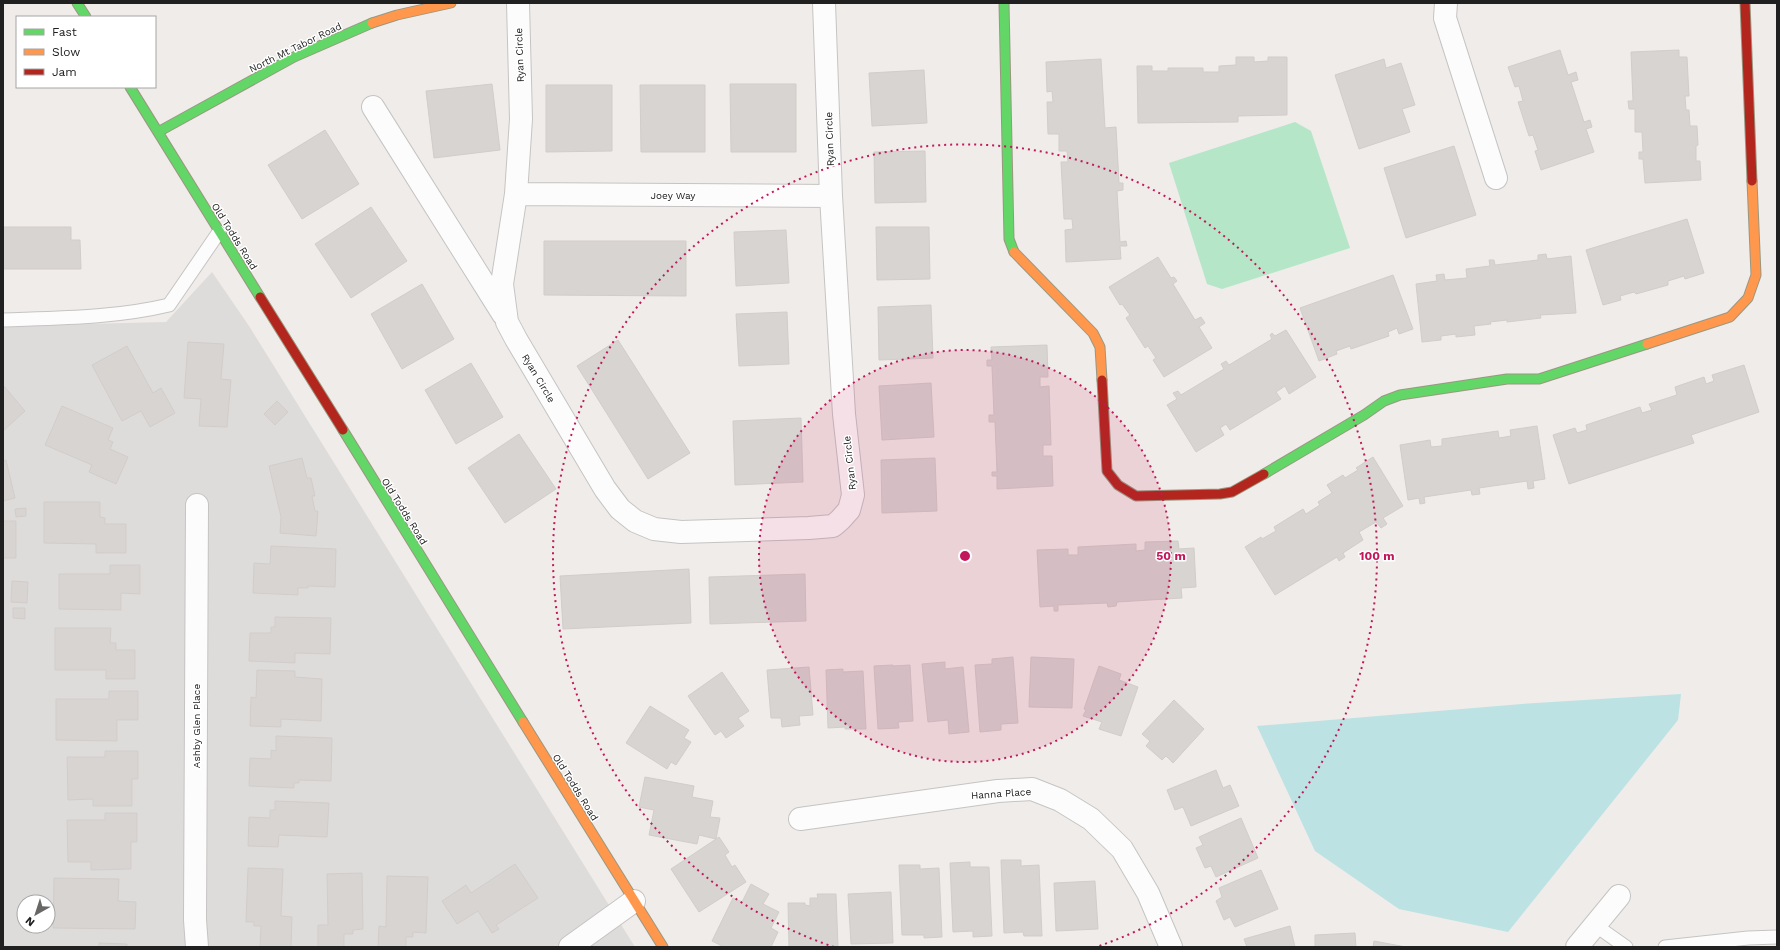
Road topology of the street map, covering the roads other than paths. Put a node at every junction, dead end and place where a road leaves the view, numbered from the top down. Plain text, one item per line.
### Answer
1 (77, 3) edge
2 (451, 3) edge
3 (518, 3) edge
4 (824, 3) edge
5 (1004, 3) edge
6 (1446, 3) edge
7 (1745, 3) edge
8 (85, 16) edge
9 (131, 88) edge
10 (373, 107) dead end
11 (158, 132) junction
12 (1496, 178) dead end
13 (516, 194) junction
14 (831, 196) junction
15 (219, 232) junction
16 (3, 320) edge
17 (507, 322) junction
18 (197, 505) dead end
19 (800, 819) dead end
20 (1619, 896) dead end
21 (634, 901) junction
22 (1595, 925) junction
23 (1777, 937) edge
24 (197, 947) edge
25 (570, 947) edge
26 (663, 947) edge
27 (1171, 947) edge
28 (1577, 947) edge
29 (1626, 947) edge
30 (1665, 947) edge

1 - 8 street
2 - 11 street, North Mt Tabor Road
3 - 13 street, Ryan Circle
4 - 14 street, Ryan Circle
5 - 7 street
6 - 12 street
9 - 11 street, Old Todds Road
10 - 17 street, Ryan Circle
11 - 15 street, Old Todds Road
13 - 14 street, Joey Way
13 - 17 street, Ryan Circle
14 - 17 street, Ryan Circle
15 - 16 lane
15 - 21 street, Old Todds Road
18 - 24 street, Ashby Glen Place
19 - 27 street, Hanna Place
20 - 22 street
21 - 25 street
21 - 26 street, Old Todds Road
22 - 28 street
22 - 29 lane
23 - 30 lane

